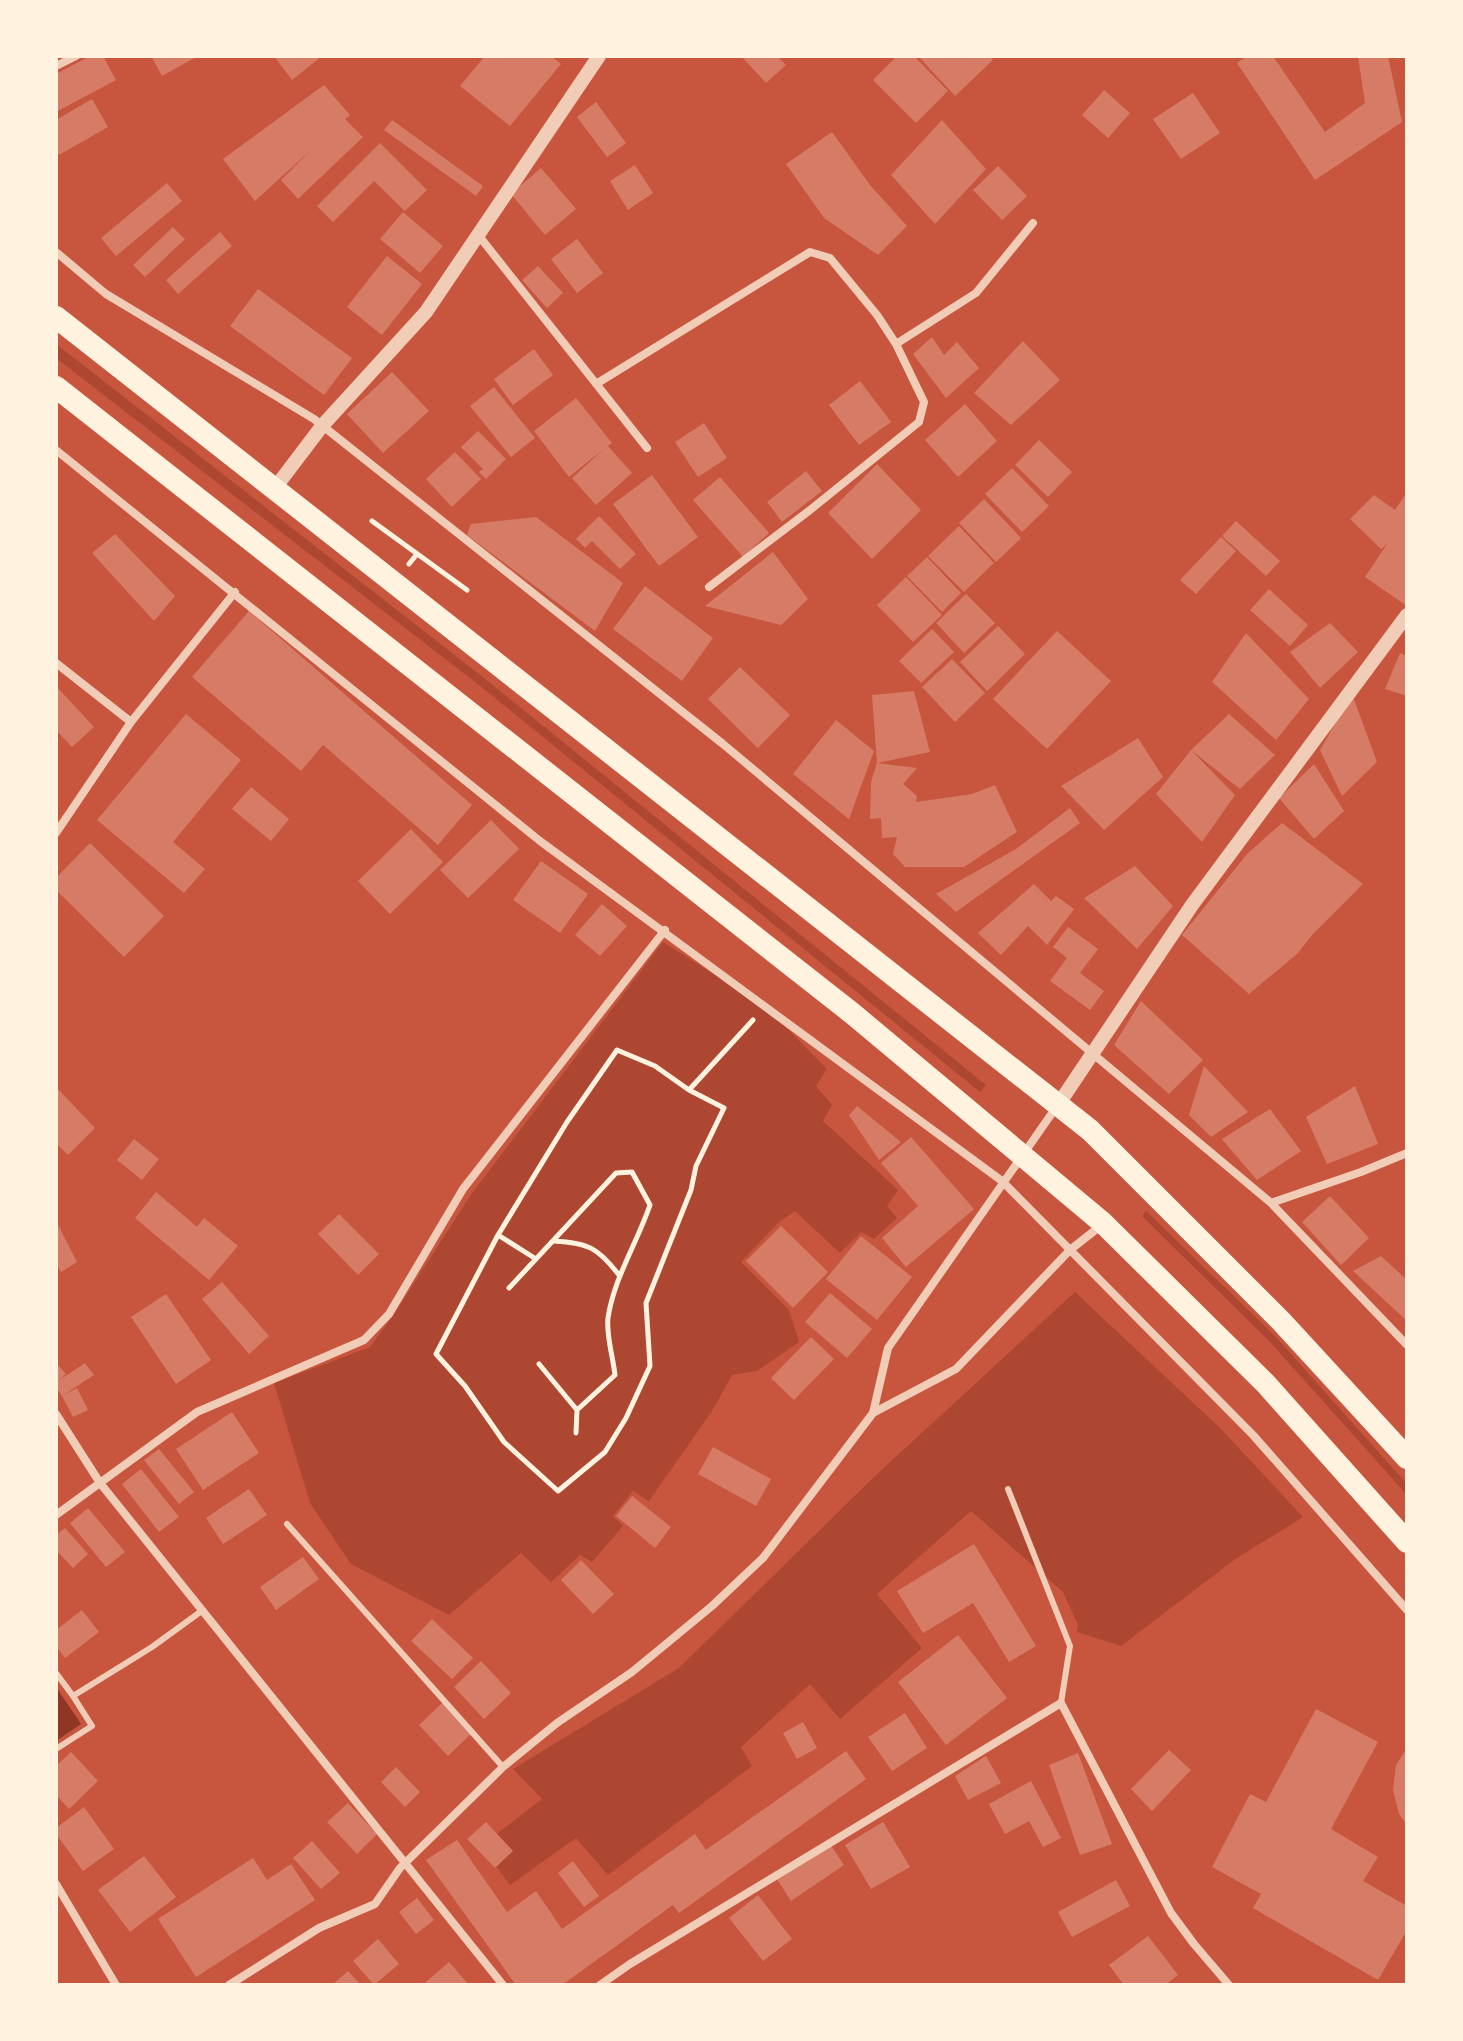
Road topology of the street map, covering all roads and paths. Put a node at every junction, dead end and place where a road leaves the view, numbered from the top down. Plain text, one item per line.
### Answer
1 (76, 56) edge
2 (599, 56) edge
3 (56, 66) edge
4 (1033, 223) dead end
5 (479, 236) junction
6 (56, 252) edge
7 (56, 317) edge
8 (896, 344) junction
9 (596, 384) junction
10 (56, 387) edge
11 (322, 426) junction
12 (647, 448) dead end
13 (56, 450) edge
14 (275, 488) junction
15 (372, 521) dead end
16 (709, 587) dead end
17 (467, 590) dead end
18 (235, 592) junction
19 (1407, 615) edge
20 (56, 663) edge
21 (131, 722) junction
22 (56, 833) edge
23 (665, 930) junction
24 (766, 1007) junction
25 (1092, 1055) junction
26 (689, 1090) junction
27 (1058, 1105) junction
28 (1407, 1153) edge
29 (1022, 1154) junction
30 (1002, 1181) junction
31 (1271, 1203) junction
32 (1103, 1223) junction
33 (498, 1235) junction
34 (553, 1241) junction
35 (1070, 1250) junction
36 (536, 1259) junction
37 (619, 1275) junction
38 (509, 1288) dead end
39 (1407, 1345) edge
40 (539, 1364) dead end
41 (577, 1410) junction
42 (873, 1413) junction
43 (56, 1414) edge
44 (576, 1433) dead end
45 (1407, 1458) edge
46 (100, 1483) junction
47 (1008, 1489) dead end
48 (56, 1515) edge
49 (287, 1524) dead end
50 (1407, 1542) edge
51 (203, 1610) junction
52 (1407, 1610) edge
53 (56, 1673) edge
54 (73, 1696) junction
55 (1061, 1703) junction
56 (56, 1749) edge
57 (503, 1767) junction
58 (407, 1863) junction
59 (56, 1884) edge
60 (116, 1985) edge
61 (229, 1985) edge
62 (503, 1985) edge
63 (600, 1985) edge
64 (1229, 1985) edge

1 - 3 street
2 - 5 street
4 - 8 street
5 - 9 street
5 - 11 street
6 - 11 street
7 - 14 highway
8 - 9 street
8 - 16 street
9 - 12 street
10 - 29 highway
11 - 14 street
11 - 25 street
13 - 18 street
14 - 27 highway
15 - 17 path
18 - 21 street
18 - 23 street
19 - 25 street
20 - 21 street
21 - 22 street
23 - 24 street
23 - 46 street
24 - 26 path
24 - 30 street
25 - 27 street
25 - 31 street
26 - 33 path
26 - 33 path
27 - 29 street
27 - 45 highway
28 - 31 street
29 - 30 street
29 - 32 highway
30 - 35 street
30 - 42 street
31 - 39 street
32 - 35 street
32 - 50 highway
33 - 36 path
34 - 36 path
34 - 37 path
34 - 37 path
35 - 42 street
35 - 52 street
36 - 38 path
37 - 41 path
40 - 41 path
41 - 44 path
42 - 57 street
43 - 46 street
46 - 48 street
46 - 51 street
47 - 55 lane
49 - 57 lane
51 - 54 lane
51 - 58 street
53 - 54 lane
54 - 56 lane
55 - 63 street
55 - 64 street
57 - 58 street
58 - 61 street
58 - 62 street
59 - 60 street

